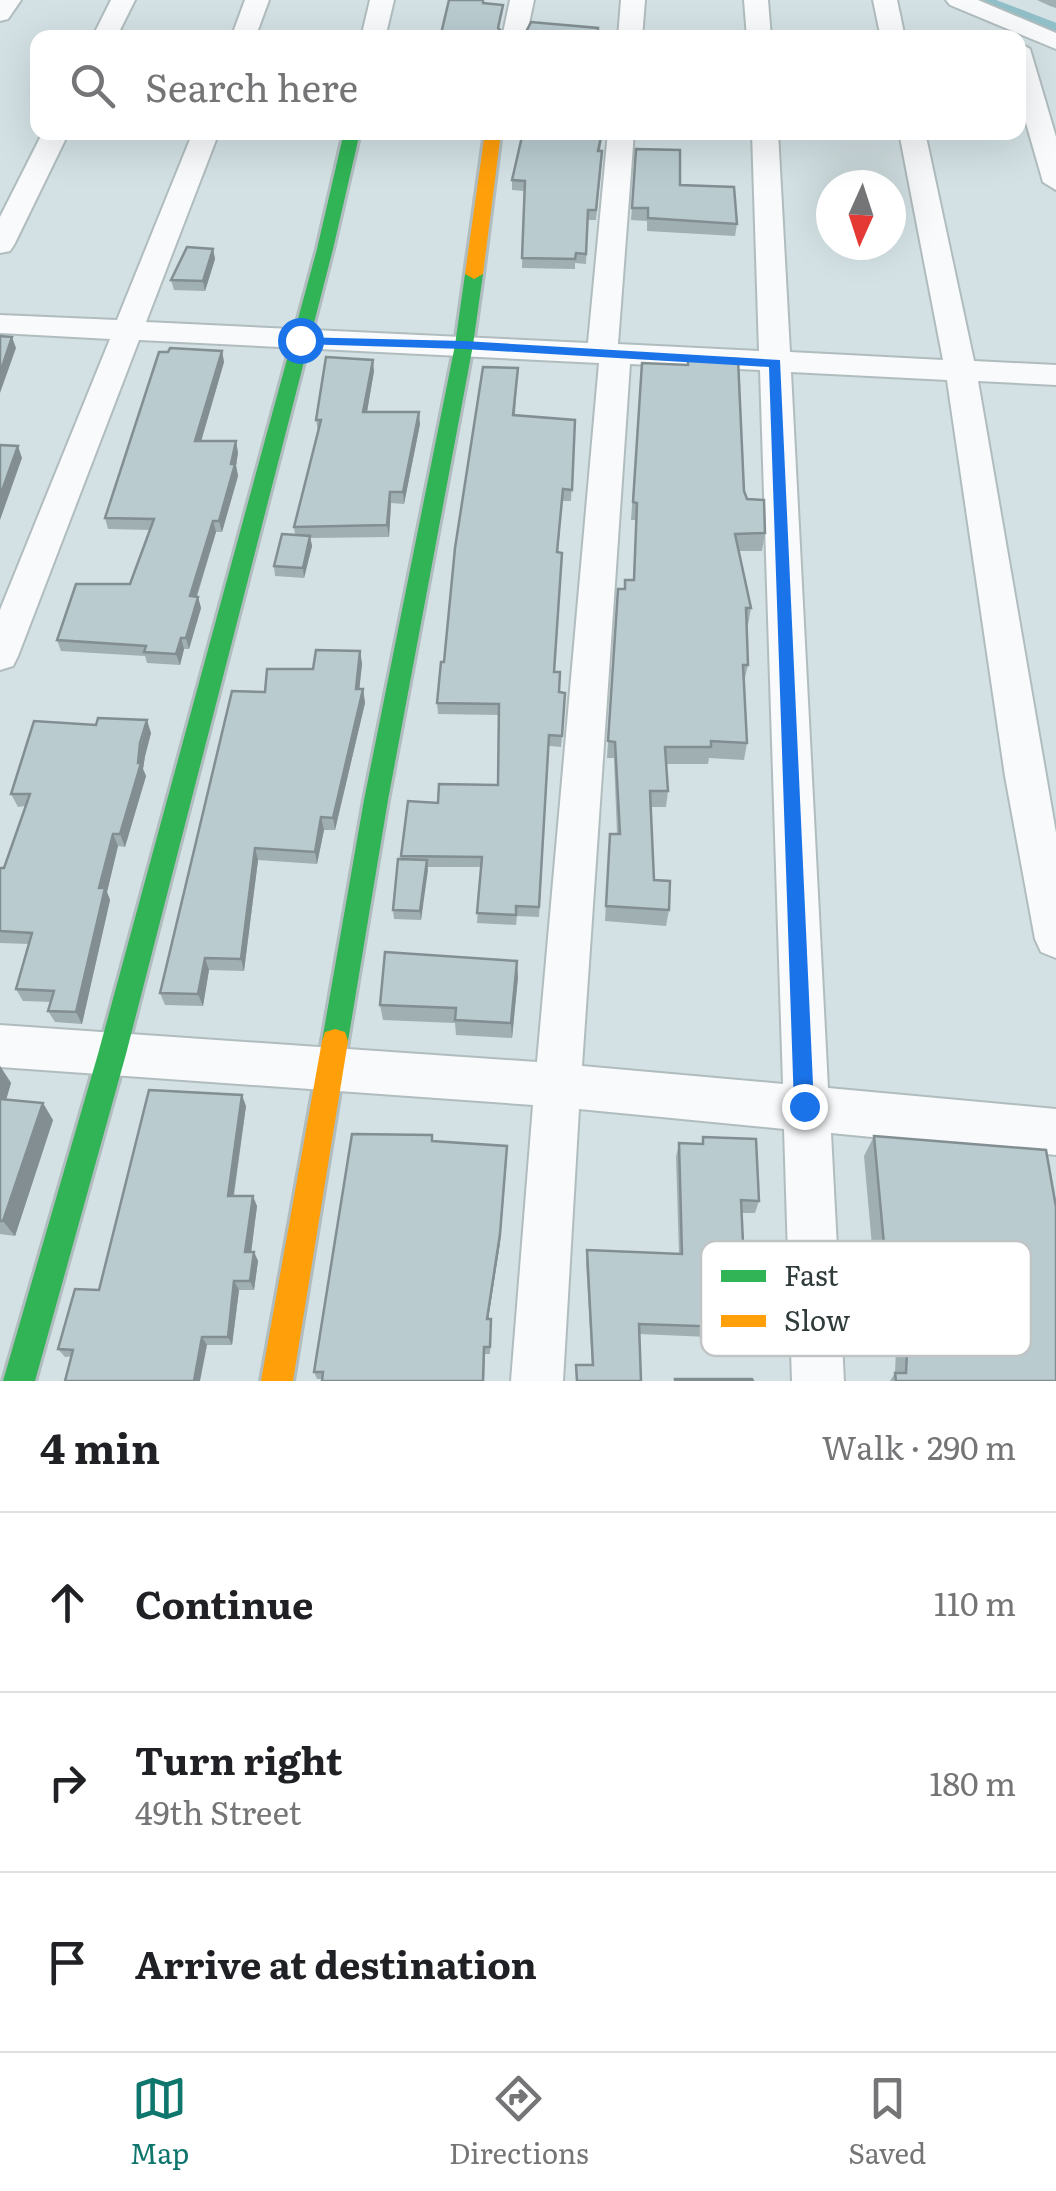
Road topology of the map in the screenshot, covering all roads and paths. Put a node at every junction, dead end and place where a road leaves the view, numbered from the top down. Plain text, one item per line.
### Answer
1 (8, 0) edge
2 (123, 0) edge
3 (257, 0) edge
4 (382, 0) edge
5 (522, 0) edge
6 (633, 0) edge
7 (756, 0) edge
8 (885, 0) edge
9 (958, 0) edge
10 (0, 14) edge
11 (108, 30) edge
12 (246, 30) edge
13 (375, 30) edge
14 (516, 30) edge
15 (631, 30) edge
16 (758, 30) edge
17 (891, 30) edge
18 (1004, 30) edge
19 (1026, 38) edge
20 (1056, 42) edge
21 (1026, 76) edge
22 (52, 140) edge
23 (203, 140) edge
24 (350, 140) edge
25 (493, 140) edge
26 (622, 140) edge
27 (764, 140) edge
28 (914, 140) edge
29 (1056, 182) edge
30 (0, 244) edge
31 (0, 324) edge
32 (128, 330) junction
33 (300, 340) junction
34 (464, 345) junction
35 (609, 353) junction
36 (776, 363) junction
37 (961, 371) junction
38 (1056, 375) edge
39 (0, 656) edge
40 (1056, 939) edge
41 (0, 1046) edge
42 (112, 1054) junction
43 (331, 1072) junction
44 (555, 1086) junction
45 (804, 1106) junction
46 (1056, 1132) edge
47 (811, 1241) edge
48 (817, 1356) edge
49 (20, 1381) edge
50 (277, 1381) edge
51 (537, 1381) edge
52 (818, 1381) edge

1 - 10 street
2 - 11 street
3 - 12 street
4 - 13 street
5 - 14 street
6 - 15 street
7 - 16 street
8 - 17 street
9 - 18 street
19 - 20 street
21 - 29 street
22 - 30 street
23 - 32 street
24 - 33 street
25 - 34 street
26 - 35 street
27 - 36 street
28 - 37 street
31 - 32 street
32 - 33 street
32 - 39 street
33 - 34 street
33 - 42 street
34 - 35 street
34 - 43 street
35 - 36 street
35 - 44 street
36 - 37 street
36 - 45 street
37 - 38 street
37 - 40 street
41 - 42 street
42 - 43 street
42 - 49 street
43 - 44 street
43 - 50 street
44 - 45 street
44 - 51 street
45 - 46 street
45 - 47 street
48 - 52 street

